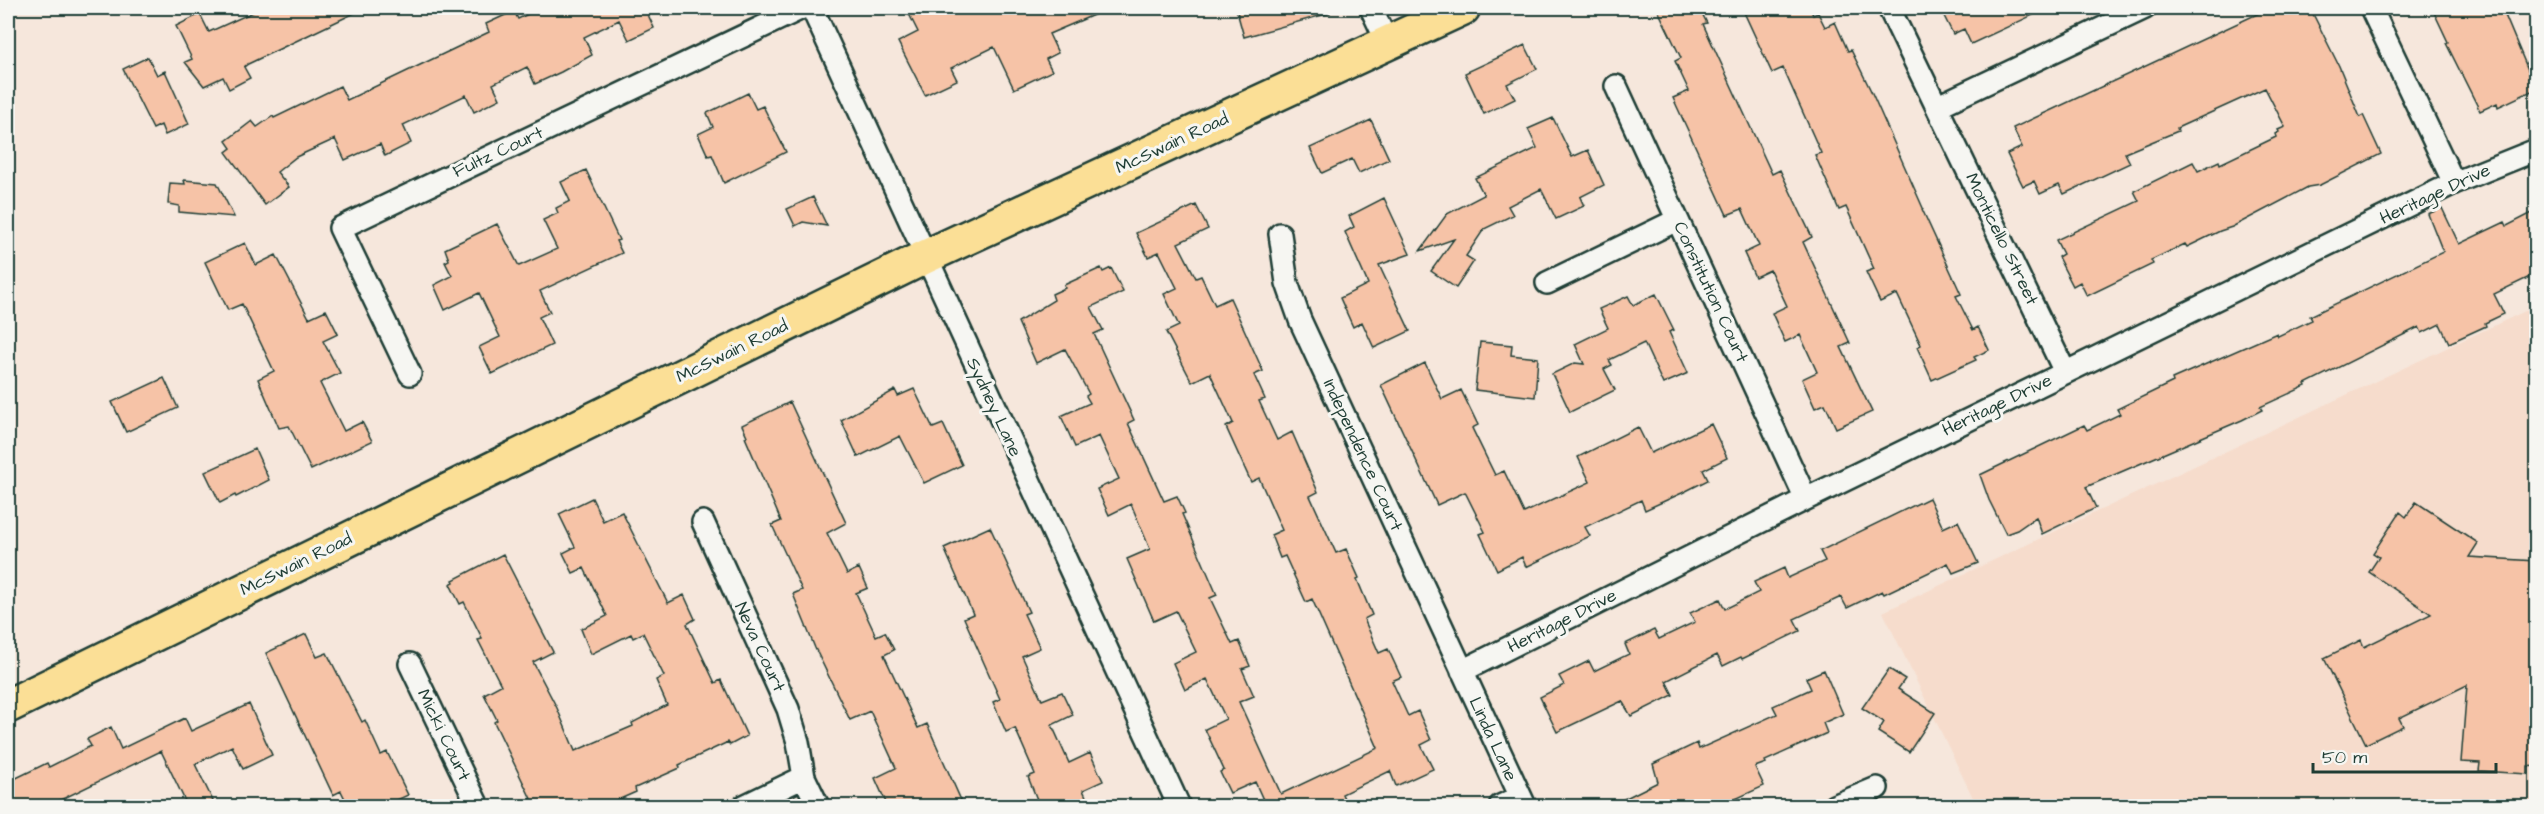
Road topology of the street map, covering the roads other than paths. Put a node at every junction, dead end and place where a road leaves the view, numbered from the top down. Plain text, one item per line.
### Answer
1 (802, 8) edge
2 (812, 8) edge
3 (1371, 8) edge
4 (1463, 8) edge
5 (1889, 8) edge
6 (2145, 8) edge
7 (2371, 8) edge
8 (1388, 44) junction
9 (1616, 86) dead end
10 (1938, 106) junction
11 (2536, 150) edge
12 (2454, 183) junction
13 (1677, 220) junction
14 (1280, 234) dead end
15 (925, 256) junction
16 (1547, 283) dead end
17 (2065, 372) junction
18 (410, 374) dead end
19 (1806, 499) junction
20 (703, 522) dead end
21 (410, 664) dead end
22 (1462, 671) junction
23 (8, 706) edge
24 (804, 777) junction
25 (1877, 788) dead end
26 (1523, 802) edge
27 (478, 807) edge
28 (744, 807) edge
29 (818, 807) edge
30 (1179, 807) edge
31 (1500, 807) edge
32 (1834, 807) edge

1 - 18 street, Fultz Court
2 - 15 street, Sydney Lane
3 - 8 street
4 - 8 main road, McSwain Road
5 - 10 street, Monticello Street
6 - 10 street
7 - 12 street
8 - 15 main road, McSwain Road
9 - 13 street, Constitution Court
10 - 17 street, Monticello Street
11 - 12 street, Heritage Drive
12 - 17 street, Heritage Drive
13 - 16 street
13 - 19 street, Constitution Court
14 - 22 street, Independence Court
15 - 23 main road, McSwain Road
15 - 30 street, Sydney Lane
17 - 19 street, Heritage Drive
19 - 22 street, Heritage Drive
20 - 24 street, Neva Court
21 - 27 street, Micki Court
22 - 26 street, Linda Lane
24 - 28 street
24 - 29 street, Neva Court
25 - 32 street
26 - 31 street

